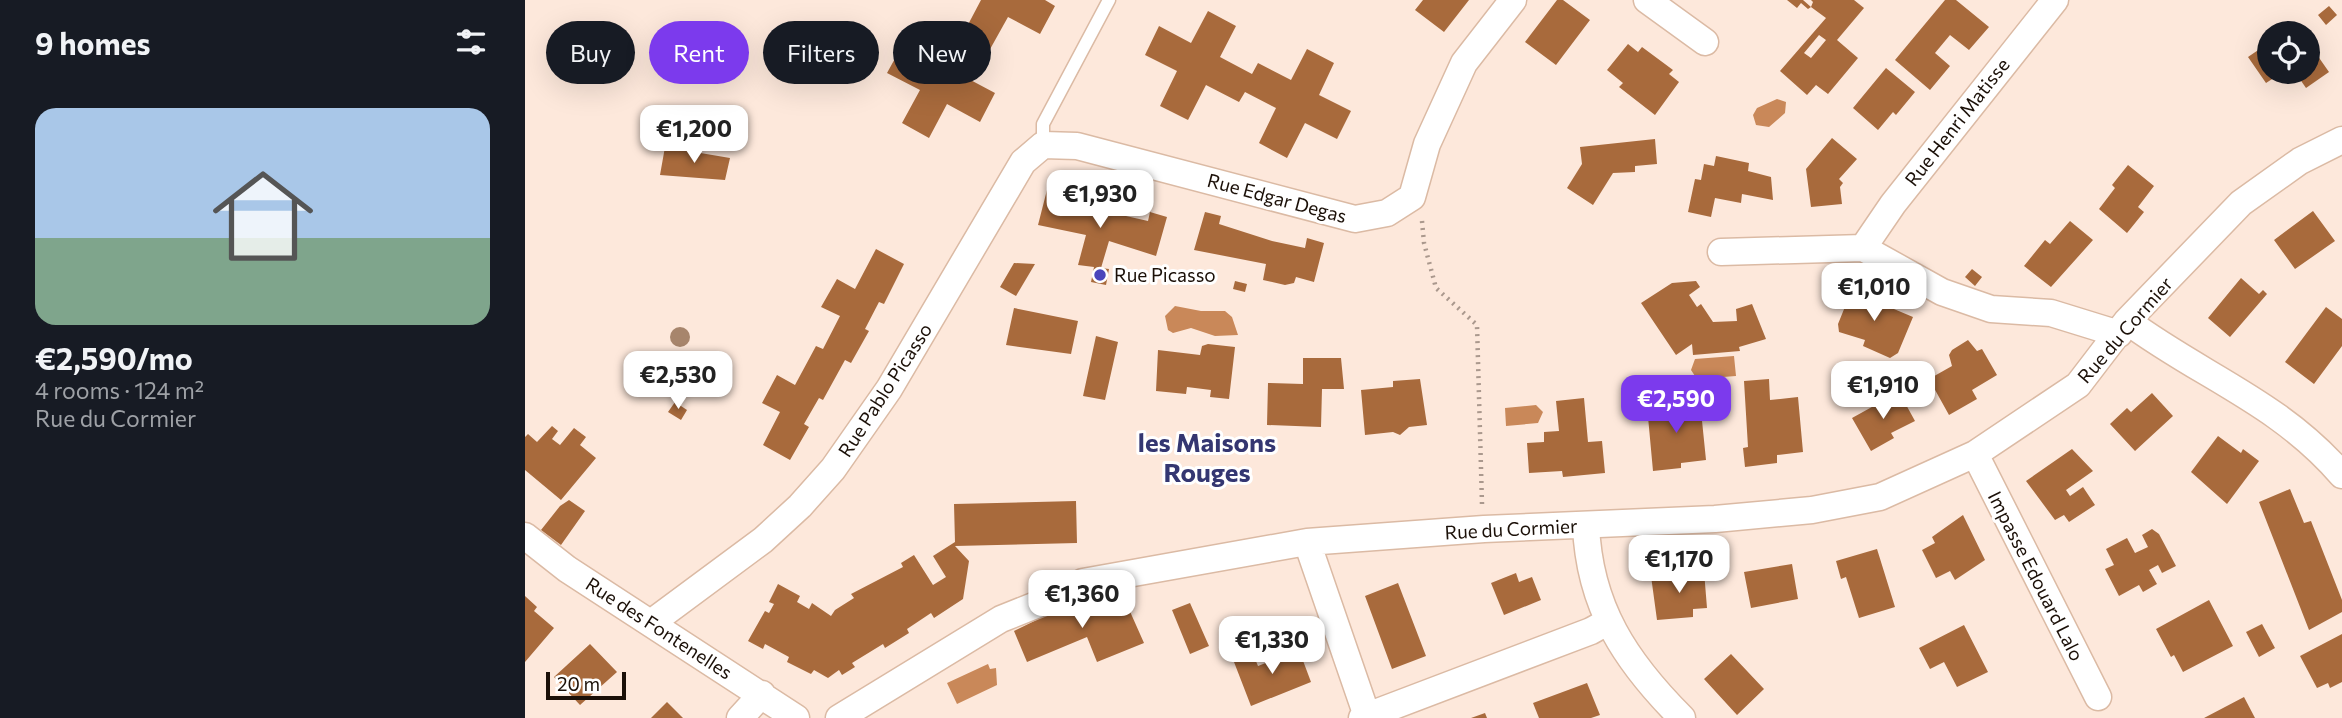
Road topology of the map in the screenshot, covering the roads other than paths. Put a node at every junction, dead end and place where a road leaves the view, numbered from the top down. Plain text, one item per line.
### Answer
1 (1109, 0) edge
2 (1513, 0) edge
3 (1647, 0) edge
4 (2055, 0) edge
5 (1705, 42) dead end
6 (2342, 140) edge
7 (1043, 145) junction
8 (1863, 248) junction
9 (1721, 252) dead end
10 (2123, 327) junction
11 (1975, 454) junction
12 (2342, 474) edge
13 (1586, 526) junction
14 (525, 536) edge
15 (1307, 542) junction
16 (1607, 622) junction
17 (651, 623) junction
18 (762, 694) junction
19 (2098, 697) dead end
20 (1666, 712) edge
21 (1364, 717) edge
22 (740, 718) edge
23 (796, 718) edge
24 (839, 718) edge

1 - 7 lane
2 - 7 street, Rue Edgar Degas
3 - 5 street
4 - 8 street, Rue Henri Matisse
6 - 10 street, Rue du Cormier
7 - 17 street, Rue Pablo Picasso
8 - 9 street
8 - 10 street
10 - 11 street, Rue du Cormier
10 - 12 street
11 - 13 street, Rue du Cormier
11 - 19 street, Impasse Edouard Lalo
13 - 15 street, Rue du Cormier
13 - 16 street
14 - 17 street, Rue des Fontenelles
15 - 21 street
15 - 24 street, Rue du Cormier
16 - 20 street
16 - 21 street
17 - 18 street, Rue des Fontenelles
18 - 22 street
18 - 23 street, Rue des Fontenelles

